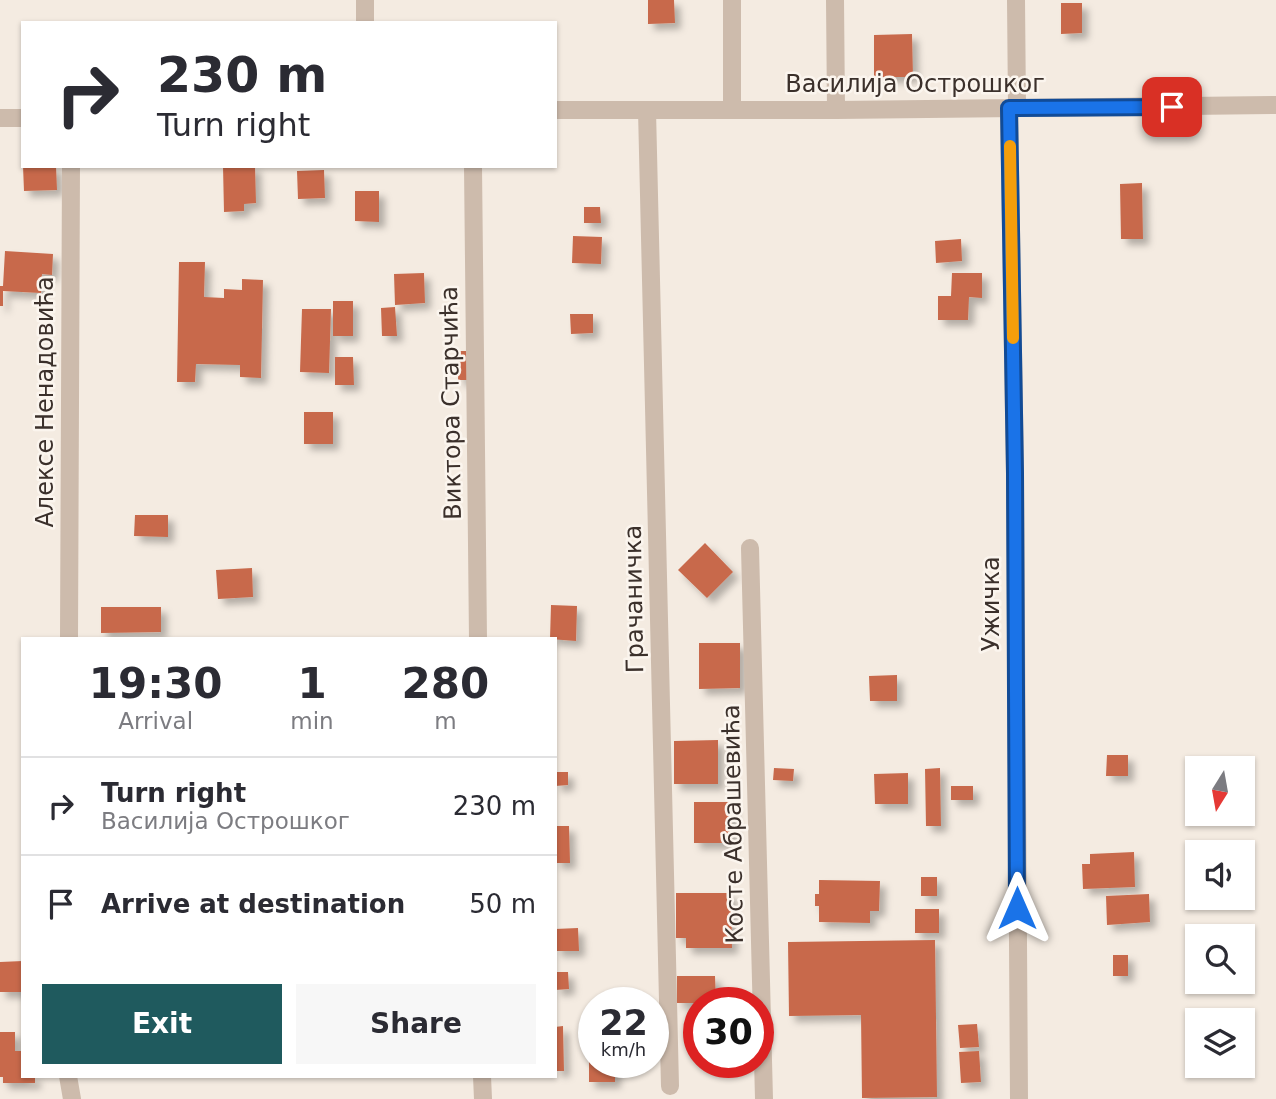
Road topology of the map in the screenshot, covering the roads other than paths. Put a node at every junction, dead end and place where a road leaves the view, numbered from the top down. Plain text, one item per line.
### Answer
1 (365, 0) edge
2 (732, 0) edge
3 (835, 0) edge
4 (1016, 0) edge
5 (365, 21) edge
6 (1276, 105) edge
7 (1013, 108) junction
8 (557, 110) edge
9 (647, 110) junction
10 (732, 110) junction
11 (836, 110) junction
12 (0, 118) edge
13 (21, 118) edge
14 (71, 168) edge
15 (473, 168) edge
16 (750, 548) dead end
17 (69, 637) edge
18 (478, 637) edge
19 (68, 1078) edge
20 (482, 1078) edge
21 (670, 1086) dead end
22 (72, 1099) edge
23 (482, 1099) edge
24 (764, 1099) edge
25 (1019, 1099) edge

1 - 5 street
2 - 10 street
3 - 11 street
4 - 7 street, Ужичка
6 - 7 street, Василија Острошког
7 - 11 street, Василија Острошког
7 - 25 street, Ужичка
8 - 9 street, Василија Острошког
9 - 10 street, Василија Острошког
9 - 21 street, Грачаничка
10 - 11 street, Василија Острошког
12 - 13 street
14 - 17 street, Алексе Ненадовића
15 - 18 street, Виктора Старчића
16 - 24 street, Косте Абрашевића
19 - 22 street
20 - 23 street

